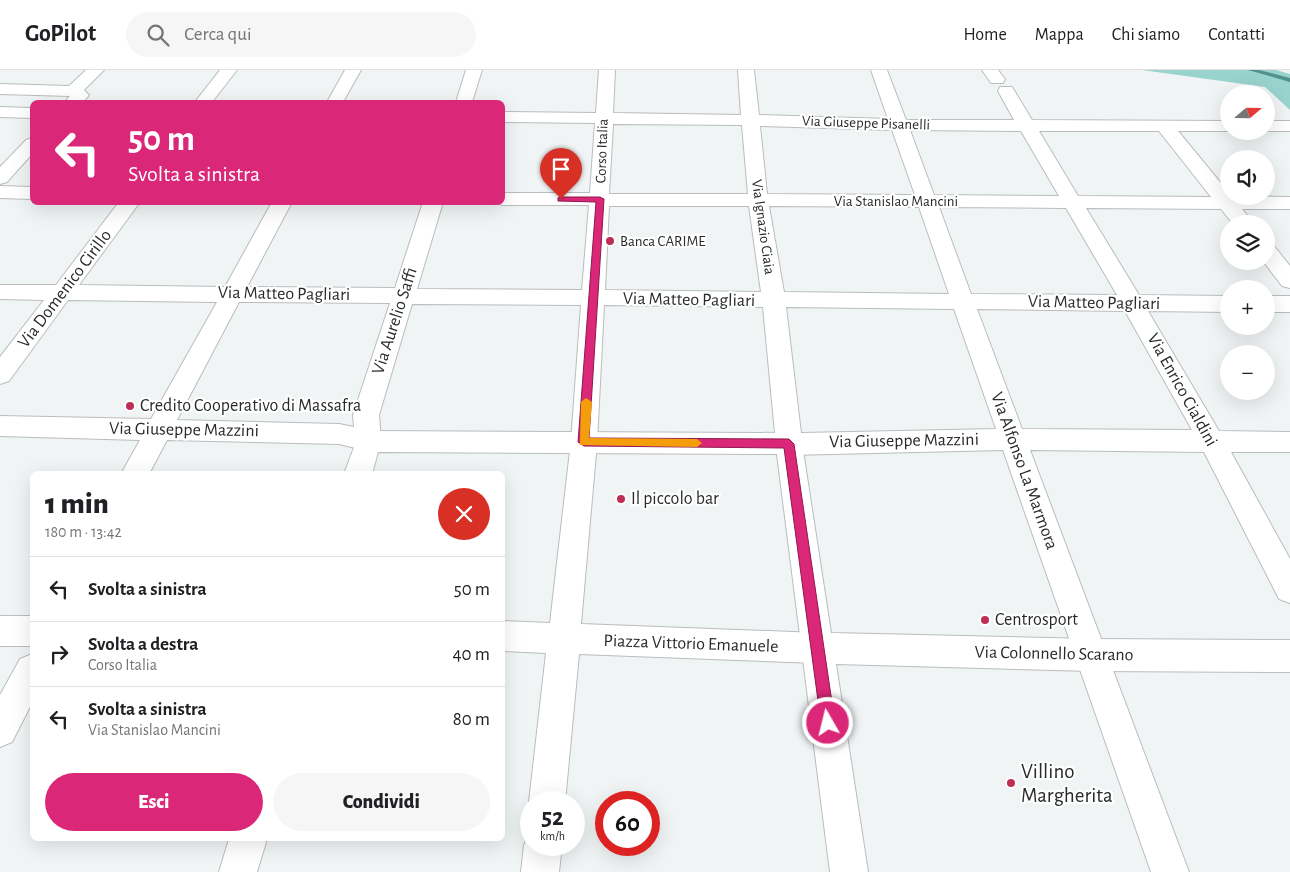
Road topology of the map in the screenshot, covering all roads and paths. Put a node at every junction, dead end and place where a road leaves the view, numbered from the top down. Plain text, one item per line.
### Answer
1 (96, 70) edge
2 (229, 70) edge
3 (353, 70) edge
4 (474, 70) edge
5 (607, 70) edge
6 (746, 70) edge
7 (879, 70) edge
8 (2, 80) edge
9 (998, 80) edge
10 (73, 97) edge
11 (205, 100) edge
12 (337, 100) edge
13 (465, 100) edge
14 (0, 112) edge
15 (30, 113) edge
16 (505, 117) edge
17 (603, 118) junction
18 (751, 120) junction
19 (899, 125) junction
20 (1028, 125) junction
21 (1164, 126) junction
22 (1220, 126) edge
23 (1275, 126) edge
24 (1290, 126) edge
25 (30, 146) edge
26 (0, 178) edge
27 (0, 192) edge
28 (30, 193) edge
29 (1220, 194) edge
30 (505, 199) edge
31 (600, 199) junction
32 (758, 200) junction
33 (926, 202) junction
34 (1220, 202) edge
35 (1074, 203) junction
36 (1275, 203) edge
37 (1290, 203) edge
38 (128, 205) edge
39 (280, 205) edge
40 (432, 205) edge
41 (1229, 205) edge
42 (1237, 215) edge
43 (1275, 262) edge
44 (1290, 281) edge
45 (0, 292) edge
46 (234, 293) junction
47 (62, 294) junction
48 (404, 296) junction
49 (593, 299) junction
50 (962, 301) junction
51 (774, 302) junction
52 (1133, 304) junction
53 (1220, 304) edge
54 (1275, 304) edge
55 (1290, 304) edge
56 (0, 375) edge
57 (0, 426) edge
58 (158, 430) junction
59 (1013, 439) junction
60 (1211, 440) junction
61 (368, 441) junction
62 (584, 442) junction
63 (1290, 442) edge
64 (789, 444) junction
65 (138, 471) edge
66 (359, 471) edge
67 (1290, 589) edge
68 (0, 631) edge
69 (30, 631) edge
70 (505, 636) edge
71 (563, 639) junction
72 (818, 648) junction
73 (1091, 655) junction
74 (1290, 656) edge
75 (30, 674) edge
76 (0, 730) edge
77 (548, 791) edge
78 (247, 841) edge
79 (542, 856) edge
80 (238, 872) edge
81 (540, 872) edge
82 (849, 872) edge
83 (1170, 872) edge

1 - 10 street
2 - 11 street
3 - 12 street
4 - 13 street
5 - 17 street, Corso Italia
6 - 18 street, Via Ignazio Ciaia
7 - 19 street, Via Alfonso La Marmora
8 - 10 street
9 - 20 street, Via Enrico Cialdini
14 - 15 street
16 - 17 street, Via Giuseppe Pisanelli
17 - 18 street, Via Giuseppe Pisanelli
17 - 31 street, Corso Italia
18 - 19 street, Via Giuseppe Pisanelli
18 - 32 street, Via Ignazio Ciaia
19 - 20 street, Via Giuseppe Pisanelli
19 - 33 street, Via Alfonso La Marmora
20 - 21 street, Via Giuseppe Pisanelli
20 - 35 street, Via Enrico Cialdini
21 - 22 street, Via Giuseppe Pisanelli
21 - 29 street
23 - 24 street
25 - 26 street
27 - 28 street
30 - 31 street, Via Stanislao Mancini
31 - 32 street, Via Stanislao Mancini
31 - 49 street, Corso Italia
32 - 33 street, Via Stanislao Mancini
32 - 51 street, Via Ignazio Ciaia
33 - 35 street, Via Stanislao Mancini
33 - 50 street, Via Alfonso La Marmora
34 - 35 street, Via Stanislao Mancini
35 - 52 street, Via Enrico Cialdini
36 - 37 street, Via Stanislao Mancini
38 - 47 street, Via Domenico Cirillo
39 - 46 street
40 - 48 street, Via Aurelio Saffi
41 - 42 street
43 - 44 street
45 - 47 street, Via Matteo Pagliari
46 - 47 street, Via Matteo Pagliari
46 - 48 street, Via Matteo Pagliari
46 - 58 street
47 - 56 street, Via Domenico Cirillo
48 - 49 street, Via Matteo Pagliari
48 - 61 street, Via Aurelio Saffi
49 - 51 street, Via Matteo Pagliari
49 - 62 street, Corso Italia
50 - 51 street, Via Matteo Pagliari
50 - 52 street, Via Matteo Pagliari
50 - 59 street, Via Alfonso La Marmora
51 - 64 street, Via Ignazio Ciaia
52 - 53 street, Via Matteo Pagliari
52 - 60 street, Via Enrico Cialdini
54 - 55 street
57 - 58 street, Via Giuseppe Mazzini
58 - 61 street, Via Giuseppe Mazzini
58 - 65 street
59 - 60 street, Via Giuseppe Mazzini
59 - 64 street, Via Giuseppe Mazzini
59 - 73 street, Via Alfonso La Marmora
60 - 63 street, Via Giuseppe Mazzini
60 - 67 street, Via Enrico Cialdini
61 - 62 street, Via Giuseppe Mazzini
61 - 66 street
62 - 64 street, Via Giuseppe Mazzini
62 - 71 street
64 - 72 street, Via Ignazio Ciaia
68 - 69 street
70 - 71 street, Piazza Vittorio Emanuele
71 - 72 street, Piazza Vittorio Emanuele
71 - 77 street
72 - 73 street, Via Colonnello Scarano
72 - 82 street, Via Ignazio Ciaia
73 - 74 street, Via Colonnello Scarano
73 - 83 street, Via Alfonso La Marmora
75 - 76 street
78 - 80 street
79 - 81 street

